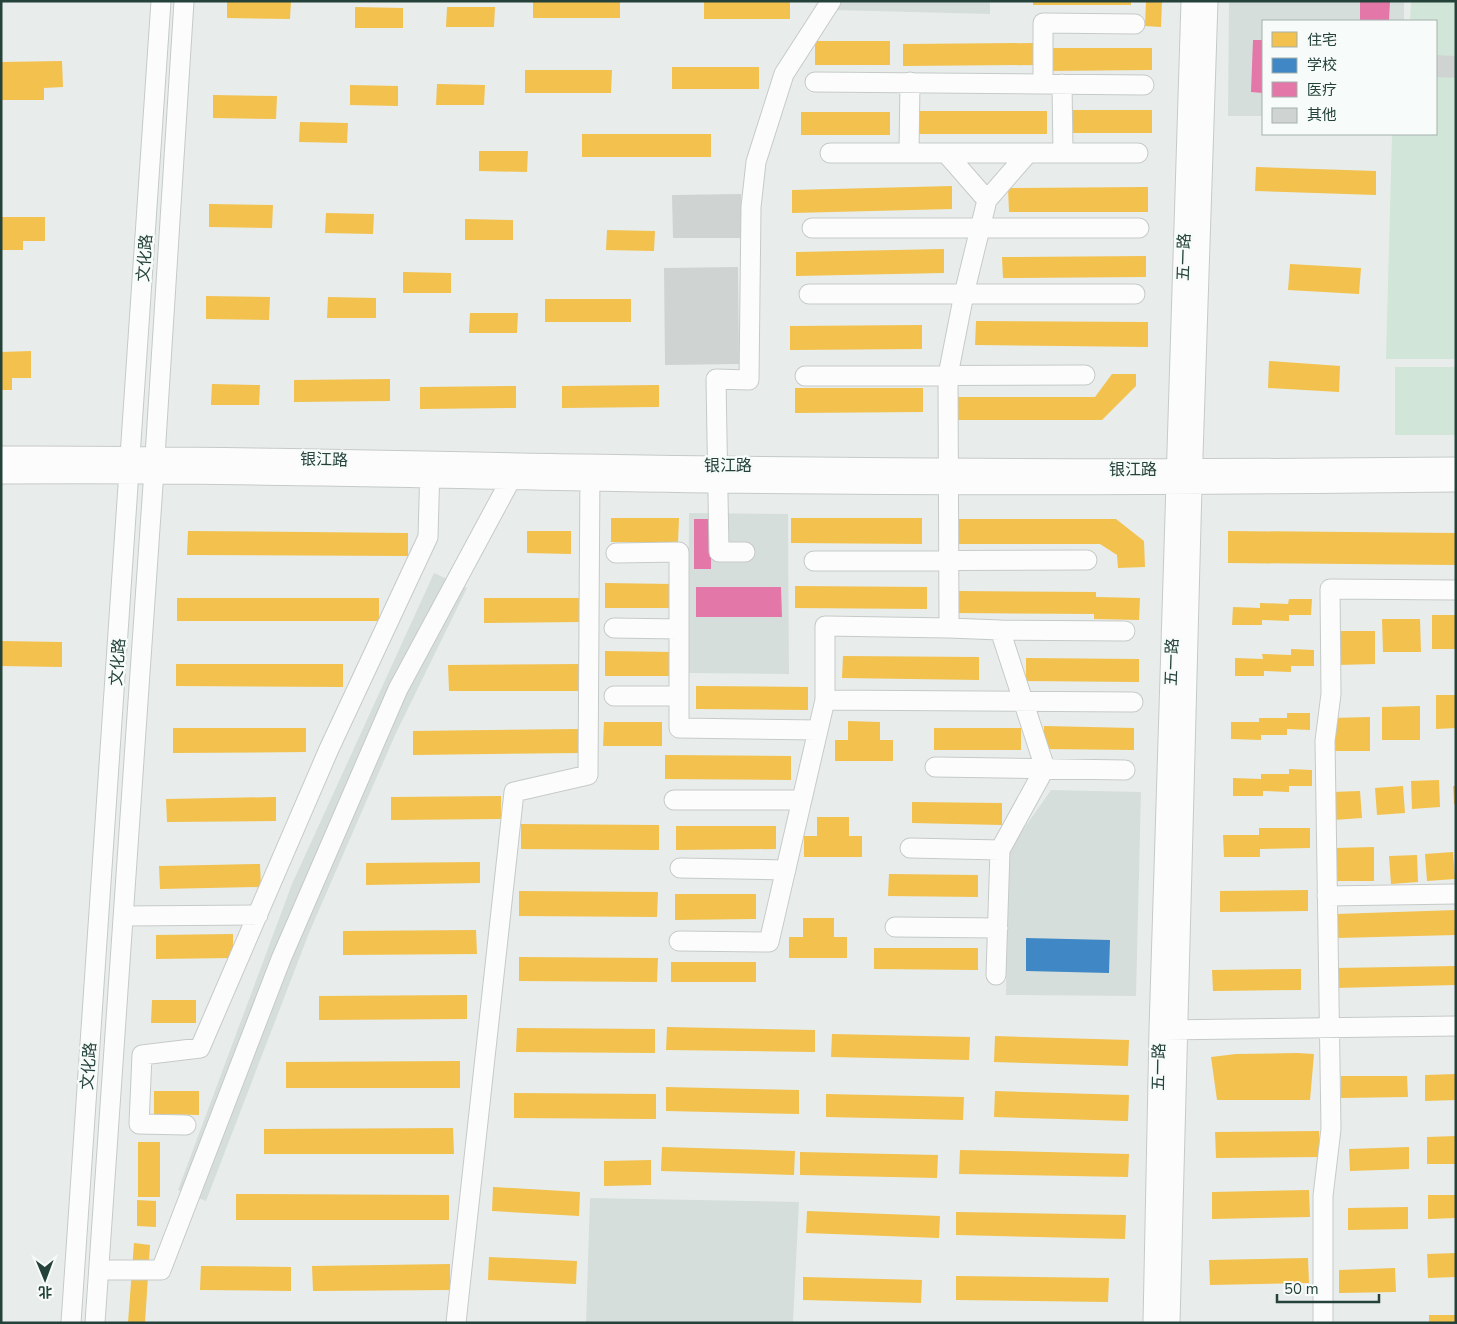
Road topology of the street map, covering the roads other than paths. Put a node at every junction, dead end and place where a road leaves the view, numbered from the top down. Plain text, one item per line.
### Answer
1 (162, 1) edge
2 (184, 1) edge
3 (831, 1) edge
4 (1191, 1) edge
5 (1208, 1) edge
6 (1135, 24) dead end
7 (815, 82) dead end
8 (910, 82) junction
9 (1053, 84) junction
10 (1144, 84) dead end
11 (830, 153) dead end
12 (909, 153) junction
13 (946, 153) junction
14 (1028, 153) junction
15 (1063, 153) junction
16 (1138, 153) dead end
17 (987, 200) junction
18 (812, 228) dead end
19 (980, 228) junction
20 (1139, 228) dead end
21 (809, 294) dead end
22 (964, 294) junction
23 (1135, 294) dead end
24 (948, 375) junction
25 (1085, 375) dead end
26 (805, 376) dead end
27 (1, 456) edge
28 (130, 464) junction
29 (154, 465) junction
30 (1456, 467) edge
31 (430, 469) junction
32 (590, 472) junction
33 (1, 474) edge
34 (718, 474) junction
35 (948, 476) junction
36 (1184, 477) junction
37 (511, 479) junction
38 (1456, 482) edge
39 (745, 552) dead end
40 (616, 553) dead end
41 (1087, 560) dead end
42 (814, 561) dead end
43 (949, 561) junction
44 (1456, 590) edge
45 (614, 628) dead end
46 (949, 628) junction
47 (679, 629) junction
48 (1000, 630) junction
49 (1125, 631) dead end
50 (614, 696) dead end
51 (679, 696) junction
52 (825, 700) junction
53 (1023, 701) junction
54 (1133, 702) dead end
55 (818, 730) junction
56 (935, 767) dead end
57 (1045, 768) junction
58 (1125, 770) dead end
59 (674, 800) dead end
60 (802, 800) junction
61 (910, 848) dead end
62 (1000, 850) junction
63 (680, 868) dead end
64 (786, 870) junction
65 (1456, 894) edge
66 (1327, 896) junction
67 (258, 915) junction
68 (123, 916) junction
69 (896, 927) dead end
70 (998, 928) junction
71 (680, 941) dead end
72 (996, 975) dead end
73 (1456, 1026) edge
74 (1328, 1028) junction
75 (1168, 1030) junction
76 (186, 1126) dead end
77 (98, 1270) junction
78 (71, 1323) edge
79 (95, 1323) edge
80 (456, 1323) edge
81 (1153, 1323) edge
82 (1170, 1323) edge
83 (1323, 1323) edge

1 - 28 street, 文化路
2 - 29 street, 文化路
3 - 34 street
4 - 36 street, 五一路
5 - 36 street, 五一路
6 - 9 street
7 - 8 street
8 - 9 street
8 - 12 street
9 - 10 street
9 - 15 street
11 - 12 street
12 - 13 street
13 - 14 street
13 - 17 street
14 - 15 street
14 - 17 street
15 - 16 street
17 - 19 street
18 - 19 street
19 - 20 street
19 - 22 street
21 - 22 street
22 - 23 street
22 - 24 street
24 - 25 street
24 - 26 street
24 - 35 street
27 - 28 street, 银江路
28 - 29 street, 银江路
28 - 33 street, 银江路
28 - 78 street, 文化路
29 - 31 street, 银江路
29 - 68 street, 文化路
30 - 36 street, 银江路
31 - 32 street, 银江路
31 - 37 street, 银江路
31 - 67 street
32 - 34 street, 银江路
32 - 37 street, 银江路
32 - 80 street
34 - 35 street, 银江路
34 - 39 street
35 - 36 street, 银江路
35 - 43 street
36 - 38 street, 银江路
36 - 75 street, 五一路
37 - 77 street
40 - 47 street
41 - 43 street
42 - 43 street
43 - 46 street
44 - 66 street
45 - 47 street
46 - 48 street
46 - 52 street
47 - 51 street
48 - 49 street
48 - 53 street
50 - 51 street
51 - 55 street
52 - 53 street
52 - 55 street
53 - 54 street
53 - 57 street
55 - 60 street
56 - 57 street
57 - 58 street
57 - 62 street
59 - 60 street
60 - 64 street
61 - 62 street
62 - 70 street
63 - 64 street
64 - 71 street
65 - 66 street
66 - 74 street
67 - 68 street
67 - 76 street
68 - 77 street, 文化路
69 - 70 street
70 - 72 street
73 - 74 street
74 - 75 street
74 - 83 street
75 - 81 street, 五一路
75 - 82 street, 五一路
77 - 79 street, 文化路

